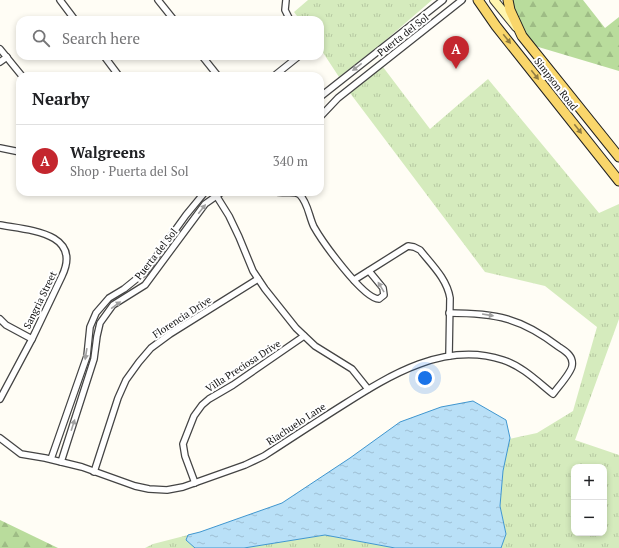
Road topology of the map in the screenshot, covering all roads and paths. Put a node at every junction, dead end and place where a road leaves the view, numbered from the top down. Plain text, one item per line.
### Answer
1 (60, 0) edge
2 (158, 0) edge
3 (286, 0) edge
4 (443, 0) edge
5 (462, 0) edge
6 (478, 0) edge
7 (494, 0) edge
8 (508, 0) edge
9 (72, 16) edge
10 (171, 16) edge
11 (288, 16) edge
12 (522, 36) junction
13 (0, 49) edge
14 (6, 57) junction
15 (107, 60) edge
16 (205, 60) edge
17 (294, 60) edge
18 (0, 62) edge
19 (19, 72) edge
20 (117, 72) edge
21 (215, 72) edge
22 (279, 72) edge
23 (324, 95) edge
24 (324, 110) edge
25 (0, 148) edge
26 (16, 151) edge
27 (619, 157) edge
28 (619, 181) edge
29 (202, 196) edge
30 (213, 196) edge
31 (216, 196) edge
32 (301, 196) edge
33 (0, 225) edge
34 (368, 271) junction
35 (258, 279) junction
36 (354, 280) junction
37 (450, 313) junction
38 (0, 319) edge
39 (304, 336) junction
40 (32, 339) junction
41 (449, 356) junction
42 (368, 390) junction
43 (0, 399) edge
44 (0, 438) edge
45 (51, 459) junction
46 (61, 462) junction
47 (94, 472) junction
48 (195, 483) junction

1 - 9 street
2 - 10 street
3 - 11 street
4 -> 23 street, Puerta del Sol
5 - 24 street, Puerta del Sol
6 -> 28 main road, Simpson Road
7 - 12 main road, Simpson Road
8 - 12 main road
12 - 27 main road, Simpson Road
13 - 14 street
14 - 18 street
14 - 19 street
15 - 20 street
16 - 21 street
17 - 22 street
25 - 26 street
29 -> 45 street, Puerta del Sol
46 -> 30 street, Puerta del Sol
31 - 35 street
32 - 36 street
33 - 40 street, Sangria Street
34 - 36 street
36 -> 34 street
34 - 37 street
35 - 39 street
35 - 47 street, Florencia Drive
37 - 41 street
37 -> 41 street, Riachuelo Lane
38 - 40 street
39 - 42 street
39 - 48 street, Villa Preciosa Drive
40 - 43 street, Sangria Street
41 - 42 street, Riachuelo Lane
42 - 48 street, Riachuelo Lane
44 - 45 street, Riachuelo Lane
45 - 46 street, Riachuelo Lane
46 - 47 street, Riachuelo Lane
47 - 48 street, Riachuelo Lane

